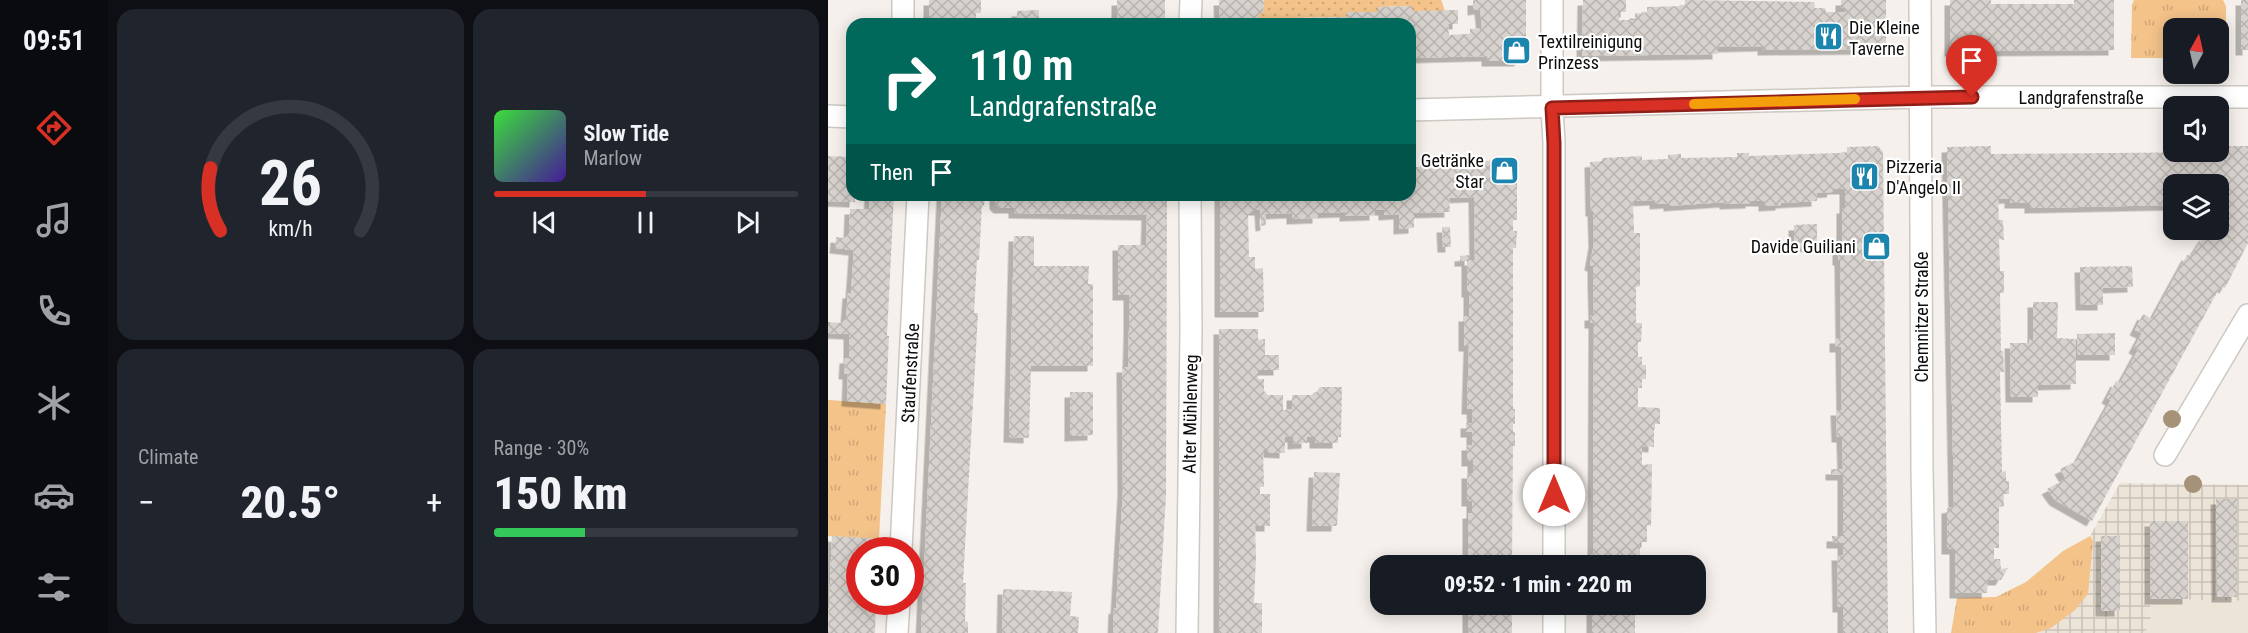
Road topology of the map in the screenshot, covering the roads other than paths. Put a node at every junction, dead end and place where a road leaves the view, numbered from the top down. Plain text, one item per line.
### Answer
1 (903, 0) edge
2 (1191, 0) edge
3 (1552, 0) edge
4 (1920, 0) edge
5 (903, 18) edge
6 (1191, 18) edge
7 (1921, 97) junction
8 (2248, 98) edge
9 (1552, 108) junction
10 (1416, 110) edge
11 (828, 116) edge
12 (846, 117) edge
13 (918, 201) edge
14 (1190, 201) edge
15 (2248, 315) edge
16 (2165, 455) dead end
17 (902, 537) edge
18 (1554, 555) edge
19 (898, 615) edge
20 (1554, 615) edge
21 (897, 633) edge
22 (1187, 633) edge
23 (1554, 633) edge
24 (1925, 633) edge

1 - 5 street
2 - 6 street
3 - 9 street
4 - 7 street, Chemnitzer Straße
7 - 8 street, Landgrafenstraße
7 - 9 street, Landgrafenstraße
7 - 24 street, Chemnitzer Straße
9 - 10 street, Landgrafenstraße
9 - 18 street
11 - 12 street
13 - 17 street, Staufenstraße
14 - 22 street, Alter Mühlenweg
15 - 16 street
19 - 21 street
20 - 23 street

